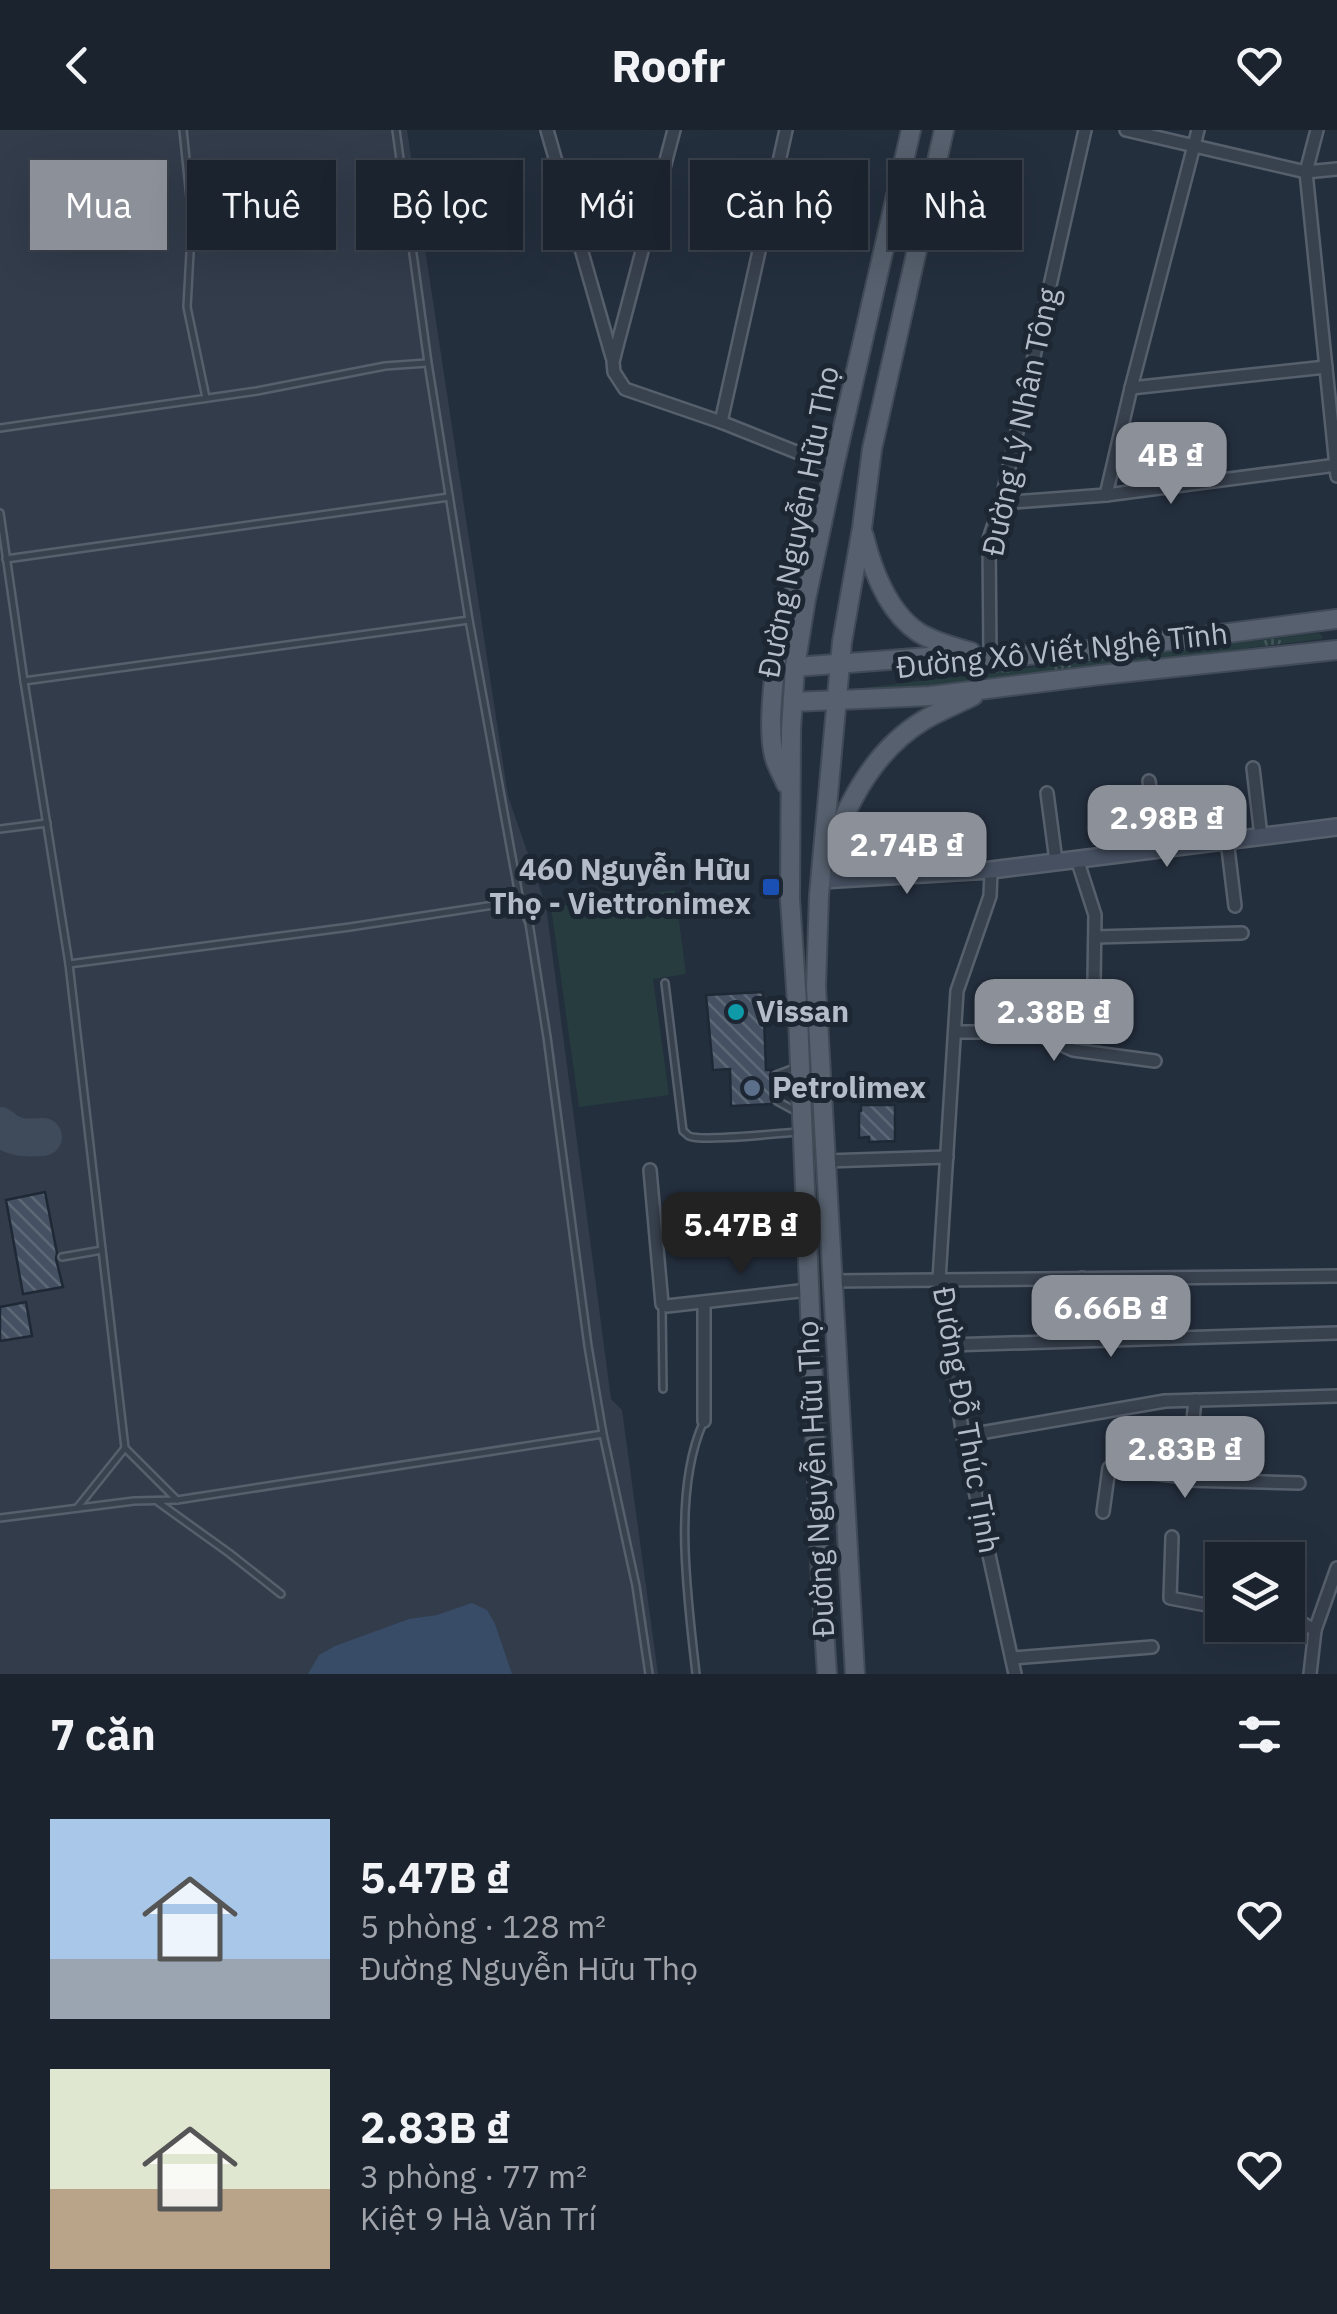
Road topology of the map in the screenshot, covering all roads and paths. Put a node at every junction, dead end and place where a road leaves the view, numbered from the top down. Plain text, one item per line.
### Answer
1 (183, 130) edge
2 (396, 130) edge
3 (547, 130) edge
4 (674, 130) edge
5 (786, 130) edge
6 (911, 130) edge
7 (944, 130) edge
8 (1085, 130) edge
9 (1126, 130) edge
10 (1198, 130) edge
11 (1316, 130) edge
12 (1194, 147) junction
13 (1337, 169) edge
14 (1306, 172) junction
15 (613, 362) junction
16 (428, 363) junction
17 (1326, 368) junction
18 (1131, 388) junction
19 (206, 398) junction
20 (720, 422) junction
21 (0, 428) edge
22 (834, 467) junction
23 (1336, 469) edge
24 (1106, 495) junction
25 (450, 497) junction
26 (1001, 502) junction
27 (0, 513) edge
28 (862, 528) junction
29 (6, 559) junction
30 (814, 566) junction
31 (1337, 619) edge
32 (469, 620) junction
33 (1337, 650) edge
34 (990, 658) junction
35 (840, 665) junction
36 (795, 667) junction
37 (24, 681) junction
38 (990, 688) junction
39 (836, 700) junction
40 (793, 702) junction
41 (1253, 768) dead end
42 (1149, 781) dead end
43 (790, 793) junction
44 (1047, 793) dead end
45 (46, 823) junction
46 (1337, 827) edge
47 (0, 829) edge
48 (1262, 836) junction
49 (1227, 840) junction
50 (1158, 849) junction
51 (1077, 859) junction
52 (1056, 862) junction
53 (991, 870) junction
54 (821, 880) junction
55 (520, 900) junction
56 (1235, 906) dead end
57 (1242, 933) dead end
58 (1095, 937) junction
59 (69, 964) junction
60 (1094, 981) dead end
61 (665, 983) dead end
62 (955, 1032) junction
63 (1155, 1061) dead end
64 (802, 1123) junction
65 (947, 1156) junction
66 (826, 1160) junction
67 (650, 1170) dead end
68 (102, 1250) junction
69 (62, 1257) dead end
70 (1337, 1276) edge
71 (1082, 1278) junction
72 (940, 1280) junction
73 (832, 1281) junction
74 (808, 1290) junction
75 (704, 1302) junction
76 (662, 1304) junction
77 (1337, 1332) edge
78 (1083, 1340) junction
79 (949, 1346) junction
80 (663, 1389) dead end
81 (1337, 1396) edge
82 (1194, 1400) junction
83 (704, 1421) joint
84 (603, 1434) junction
85 (963, 1436) junction
86 (125, 1448) junction
87 (1186, 1477) junction
88 (1299, 1483) dead end
89 (155, 1500) junction
90 (177, 1500) junction
91 (75, 1509) junction
92 (1103, 1512) dead end
93 (0, 1518) edge
94 (1172, 1537) dead end
95 (1337, 1568) edge
96 (280, 1594) dead end
97 (1205, 1605) edge
98 (1305, 1625) edge
99 (1315, 1630) junction
100 (1152, 1647) dead end
101 (1012, 1658) junction
102 (648, 1674) edge
103 (696, 1674) edge
104 (827, 1674) edge
105 (856, 1674) edge
106 (1015, 1674) edge
107 (1310, 1674) edge

1 - 19 lane
2 - 16 lane
3 - 15 street
4 - 15 street
5 - 20 street
6 - 22 main road, Đường Nguyễn Hữu Thọ
7 - 28 main road, Đường Nguyễn Hữu Thọ
8 - 26 street, Đường Lý Nhân Tông
9 - 12 street
10 - 12 street
11 - 14 street
12 - 14 street
12 - 18 street
13 - 14 street
14 - 17 street
15 - 20 street
16 - 19 lane
16 - 25 lane
17 - 18 street
17 - 23 street
18 - 24 street
19 - 21 lane
20 - 22 street
22 - 30 main road, Đường Nguyễn Hữu Thọ
23 - 24 street
24 - 26 street
25 - 29 lane
25 - 32 lane
26 - 34 street, Đường Lý Nhân Tông
27 - 29 lane
28 - 34 main road
28 - 35 main road, Đường Nguyễn Hữu Thọ
29 - 37 lane
30 - 36 main road, Đường Nguyễn Hữu Thọ
30 - 43 main road
31 - 34 main road, Đường Xô Viết Nghệ Tĩnh
32 - 37 lane
32 - 55 lane
33 - 38 main road, Đường Xô Viết Nghệ Tĩnh
34 - 35 main road, Đường Xô Viết Nghệ Tĩnh
35 - 36 main road, Đường Xô Viết Nghệ Tĩnh
35 - 39 main road, Đường Nguyễn Hữu Thọ
36 - 40 main road, Đường Nguyễn Hữu Thọ
37 - 45 lane
38 - 39 main road, Đường Xô Viết Nghệ Tĩnh
38 - 54 main road
39 - 40 main road, Đường Xô Viết Nghệ Tĩnh
39 - 54 main road, Đường Nguyễn Hữu Thọ
40 - 43 main road, Đường Nguyễn Hữu Thọ
41 - 48 street
42 - 50 street
43 - 64 main road, Đường Nguyễn Hữu Thọ
44 - 52 street
45 - 47 lane
45 - 59 lane
46 - 48 street
48 - 49 street
49 - 50 street
49 - 56 street
50 - 51 street
51 - 52 street
51 - 58 street
52 - 53 street
53 - 54 street
53 - 62 street, Đường Đỗ Thúc Tịnh
54 - 66 main road, Đường Nguyễn Hữu Thọ
55 - 59 lane
55 - 84 lane
57 - 58 street
58 - 60 street
59 - 68 lane
61 - 64 lane
62 - 63 street
62 - 65 street, Đường Đỗ Thúc Tịnh
64 - 74 main road, Đường Nguyễn Hữu Thọ
65 - 66 street
65 - 72 street, Đường Đỗ Thúc Tịnh
66 - 73 main road, Đường Nguyễn Hữu Thọ
67 - 76 street
68 - 69 lane
68 - 86 lane
70 - 71 street
71 - 72 street
71 - 78 street
72 - 73 street
72 - 79 street, Đường Đỗ Thúc Tịnh
73 - 105 main road, Đường Nguyễn Hữu Thọ
74 - 75 street, Đường Nguyễn Hữu Thọ
74 - 104 main road, Đường Nguyễn Hữu Thọ
75 - 76 street, Đường Nguyễn Hữu Thọ
75 - 83 street
76 - 80 lane
77 - 78 street
78 - 79 street
79 - 85 street, Đường Đỗ Thúc Tịnh
81 - 82 street
82 - 85 street
82 - 87 street
83 - 103 lane
84 - 90 lane
84 - 102 lane
85 - 101 street, Đường Đỗ Thúc Tịnh
86 - 90 lane
86 - 91 lane
87 - 88 street
87 - 92 street
89 - 90 lane
89 - 91 lane
89 - 96 lane
91 - 93 lane
94 - 97 street
95 - 99 street
98 - 99 street
99 - 107 street
100 - 101 street
101 - 106 street, Đường Đỗ Thúc Tịnh

